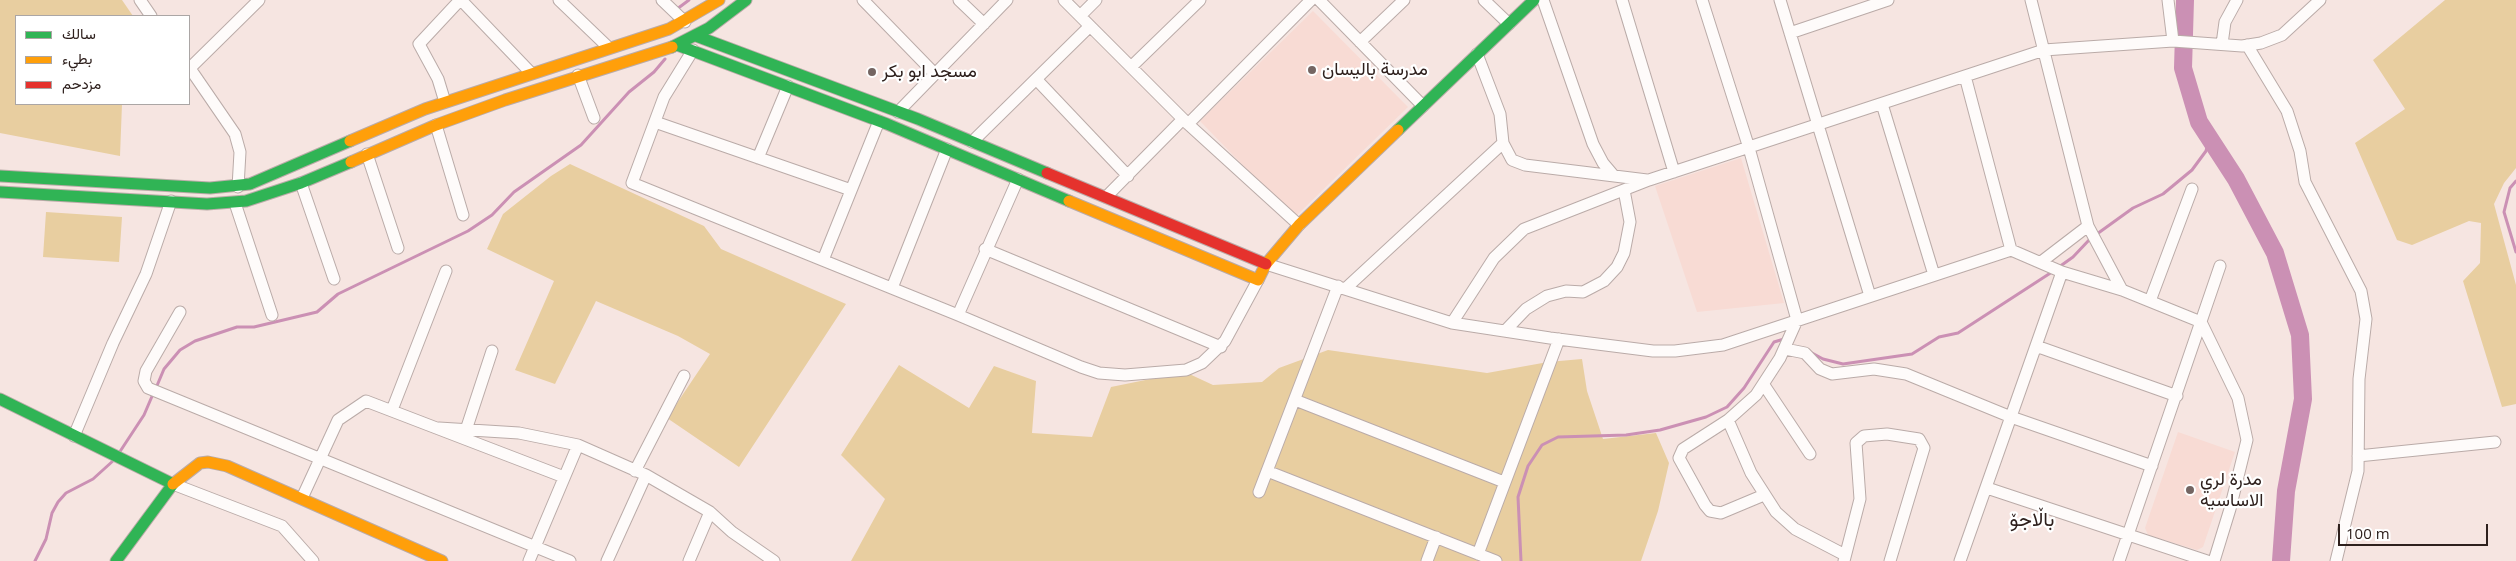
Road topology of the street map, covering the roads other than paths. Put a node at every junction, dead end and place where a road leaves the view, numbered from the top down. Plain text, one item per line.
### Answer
1 (140, 0) edge
2 (258, 0) edge
3 (460, 0) edge
4 (560, 0) edge
5 (662, 0) edge
6 (719, 0) edge
7 (746, 0) edge
8 (863, 0) edge
9 (959, 0) edge
10 (1007, 0) edge
11 (1064, 0) edge
12 (1096, 0) edge
13 (1200, 0) edge
14 (1310, 0) edge
15 (1319, 0) edge
16 (1404, 0) edge
17 (1484, 0) edge
18 (1534, 0) edge
19 (1543, 0) edge
20 (1622, 0) edge
21 (1702, 0) edge
22 (1780, 0) edge
23 (1888, 0) edge
24 (2031, 0) edge
25 (2168, 0) edge
26 (2237, 0) edge
27 (2320, 0) edge
28 (150, 15) edge
29 (1080, 16) junction
30 (685, 22) junction
31 (984, 24) junction
32 (1509, 24) junction
33 (1090, 26) junction
34 (1790, 33) junction
35 (696, 36) junction
36 (2173, 41) junction
37 (1360, 42) junction
38 (2222, 44) junction
39 (677, 45) junction
40 (2247, 45) junction
41 (609, 48) junction
42 (692, 50) junction
43 (2044, 50) junction
44 (1477, 54) junction
45 (190, 67) edge
46 (1131, 67) junction
47 (531, 74) junction
48 (935, 74) junction
49 (578, 75) junction
50 (1965, 76) junction
51 (1036, 79) junction
52 (812, 80) junction
53 (788, 86) junction
54 (808, 94) junction
55 (445, 102) junction
56 (1882, 104) junction
57 (1422, 106) junction
58 (898, 112) junction
59 (594, 118) dead end
60 (918, 119) junction
61 (452, 120) junction
62 (878, 121) junction
63 (1185, 121) junction
64 (655, 122) junction
65 (436, 125) junction
66 (1818, 125) junction
67 (912, 134) junction
68 (972, 142) junction
69 (1503, 143) junction
70 (1749, 148) junction
71 (947, 150) junction
72 (366, 154) junction
73 (758, 158) junction
74 (1674, 172) junction
75 (0, 176) edge
76 (1128, 176) junction
77 (1614, 176) junction
78 (1060, 178) junction
79 (1018, 179) junction
80 (1649, 180) junction
81 (301, 183) junction
82 (238, 187) junction
83 (2192, 189) dead end
84 (851, 190) junction
85 (1624, 190) junction
86 (0, 192) edge
87 (1053, 194) junction
88 (1106, 197) junction
89 (171, 201) junction
90 (235, 203) junction
91 (462, 216) dead end
92 (1299, 225) junction
93 (2088, 226) junction
94 (398, 248) dead end
95 (985, 250) junction
96 (2011, 250) junction
97 (823, 260) junction
98 (2041, 262) junction
99 (1266, 264) junction
100 (2220, 266) dead end
101 (446, 271) dead end
102 (2062, 272) junction
103 (1934, 275) junction
104 (334, 279) dead end
105 (1258, 280) junction
106 (892, 288) junction
107 (1342, 288) junction
108 (2122, 290) junction
109 (1870, 296) junction
110 (2150, 301) junction
111 (180, 312) dead end
112 (958, 314) junction
113 (272, 315) dead end
114 (1797, 320) junction
115 (2201, 322) junction
116 (1452, 323) junction
117 (1505, 331) junction
118 (1559, 339) junction
119 (2036, 346) junction
120 (1221, 347) junction
121 (1785, 349) junction
122 (492, 351) dead end
123 (684, 376) dead end
124 (1764, 385) junction
125 (2177, 396) junction
126 (0, 398) edge
127 (1295, 400) junction
128 (392, 410) junction
129 (2011, 417) junction
130 (1728, 420) junction
131 (439, 428) junction
132 (466, 430) junction
133 (74, 436) junction
134 (2495, 442) dead end
135 (578, 444) junction
136 (1810, 454) dead end
137 (2358, 456) junction
138 (320, 458) junction
139 (2152, 466) junction
140 (635, 470) junction
141 (1267, 471) junction
142 (646, 475) junction
143 (564, 477) junction
144 (1504, 482) junction
145 (173, 484) junction
146 (1987, 488) junction
147 (1259, 492) dead end
148 (1764, 494) junction
149 (302, 498) junction
150 (710, 512) junction
151 (2128, 535) junction
152 (1436, 537) junction
153 (536, 547) junction
154 (1478, 554) junction
155 (1845, 558) edge
156 (1963, 560) edge
157 (116, 561) edge
158 (313, 561) edge
159 (442, 561) edge
160 (529, 561) edge
161 (570, 561) edge
162 (607, 561) edge
163 (689, 561) edge
164 (774, 561) edge
165 (1427, 561) edge
166 (1496, 561) edge
167 (1890, 561) edge
168 (2119, 561) edge
169 (2207, 561) edge
170 (2214, 561) edge
171 (2336, 561) edge

1 - 28 street
2 - 45 street
3 - 47 street
3 - 55 street
4 - 41 street
5 - 30 street
6 - 30 street
7 - 35 street
8 - 48 street
9 - 31 street
10 - 31 street
11 - 29 street
12 - 29 street
13 - 46 street
14 - 63 street
15 - 37 street
16 - 37 street
17 - 32 street
18 - 32 street
19 - 77 street
20 - 74 street
21 - 70 street
22 - 34 street
23 - 34 street
24 - 43 street
25 - 36 street
26 - 38 street
27 - 40 street
29 - 33 street
30 - 41 street
31 - 48 street
32 - 44 street
33 - 46 street
33 - 51 street
34 - 66 street
35 - 39 street
35 - 52 street
36 - 38 street
36 - 43 street
37 - 57 street
38 - 40 street
39 - 42 street
39 - 49 street
40 - 137 street
41 - 47 street
42 - 53 street
42 - 64 street
43 - 50 street
43 - 93 street
44 - 57 street
44 - 69 street
45 - 82 street
46 - 63 street
47 - 55 street
48 - 58 street
49 - 59 street
49 - 61 street
50 - 56 street
50 - 96 street
51 - 68 street
51 - 76 street
52 - 54 street
52 - 58 street
53 - 54 street
53 - 73 street
54 - 62 street
55 - 61 street
55 - 82 street
56 - 66 street
56 - 103 street
57 - 92 street
58 - 60 street
60 - 67 street
60 - 68 street
61 - 65 street
62 - 67 street
62 - 84 street
63 - 76 street
63 - 92 street
64 - 73 street
64 - 97 street
65 - 72 street
65 - 91 street
66 - 70 street
66 - 109 street
67 - 71 street
68 - 78 street
69 - 77 street
69 - 107 street
70 - 74 street
70 - 114 street
71 - 79 street
71 - 106 street
72 - 81 street
72 - 94 street
73 - 84 street
74 - 80 street
75 - 82 street
76 - 88 street
77 - 80 street
78 - 87 street
78 - 88 street
79 - 87 street
79 - 95 street
80 - 85 street
81 - 90 street
81 - 104 street
83 - 110 street
84 - 97 street
85 - 116 street
85 - 117 street
86 - 89 street
87 - 105 street
88 - 99 street
89 - 90 street
89 - 133 street
90 - 113 street
92 - 99 street
93 - 98 street
93 - 108 street
95 - 112 street
95 - 120 street
96 - 98 street
96 - 103 street
97 - 106 street
98 - 102 street
99 - 105 street
99 - 107 street
100 - 115 street
101 - 128 street
102 - 108 street
102 - 119 street
103 - 109 street
105 - 120 street
106 - 112 street
107 - 116 street
107 - 127 street
108 - 110 street
109 - 114 street
110 - 115 street
111 - 138 street
112 - 120 street
114 - 118 street
114 - 121 street
115 - 125 street
115 - 170 street
116 - 117 street
117 - 118 street
118 - 144 street
119 - 125 street
119 - 129 street
121 - 124 street
121 - 129 street
122 - 132 street
123 - 140 street
124 - 130 street
124 - 136 street
125 - 139 street
126 - 133 street
127 - 141 street
127 - 144 street
128 - 131 street
128 - 138 street
129 - 139 street
129 - 146 street
130 - 148 street
130 - 148 street
131 - 132 street
131 - 143 street
132 - 135 street
133 - 145 street
134 - 137 street
135 - 140 street
135 - 143 street
137 - 171 street
138 - 149 street
138 - 153 street
139 - 151 street
140 - 142 street
141 - 147 street
141 - 152 street
142 - 150 street
142 - 162 street
143 - 153 street
144 - 154 street
145 - 149 street
145 - 157 street
145 - 158 street
146 - 151 street
146 - 156 street
148 - 155 street
149 - 159 street
150 - 163 street
150 - 164 street
151 - 168 street
151 - 169 street
152 - 154 street
152 - 165 street
153 - 160 street
153 - 161 street
154 - 166 street
155 - 167 street

